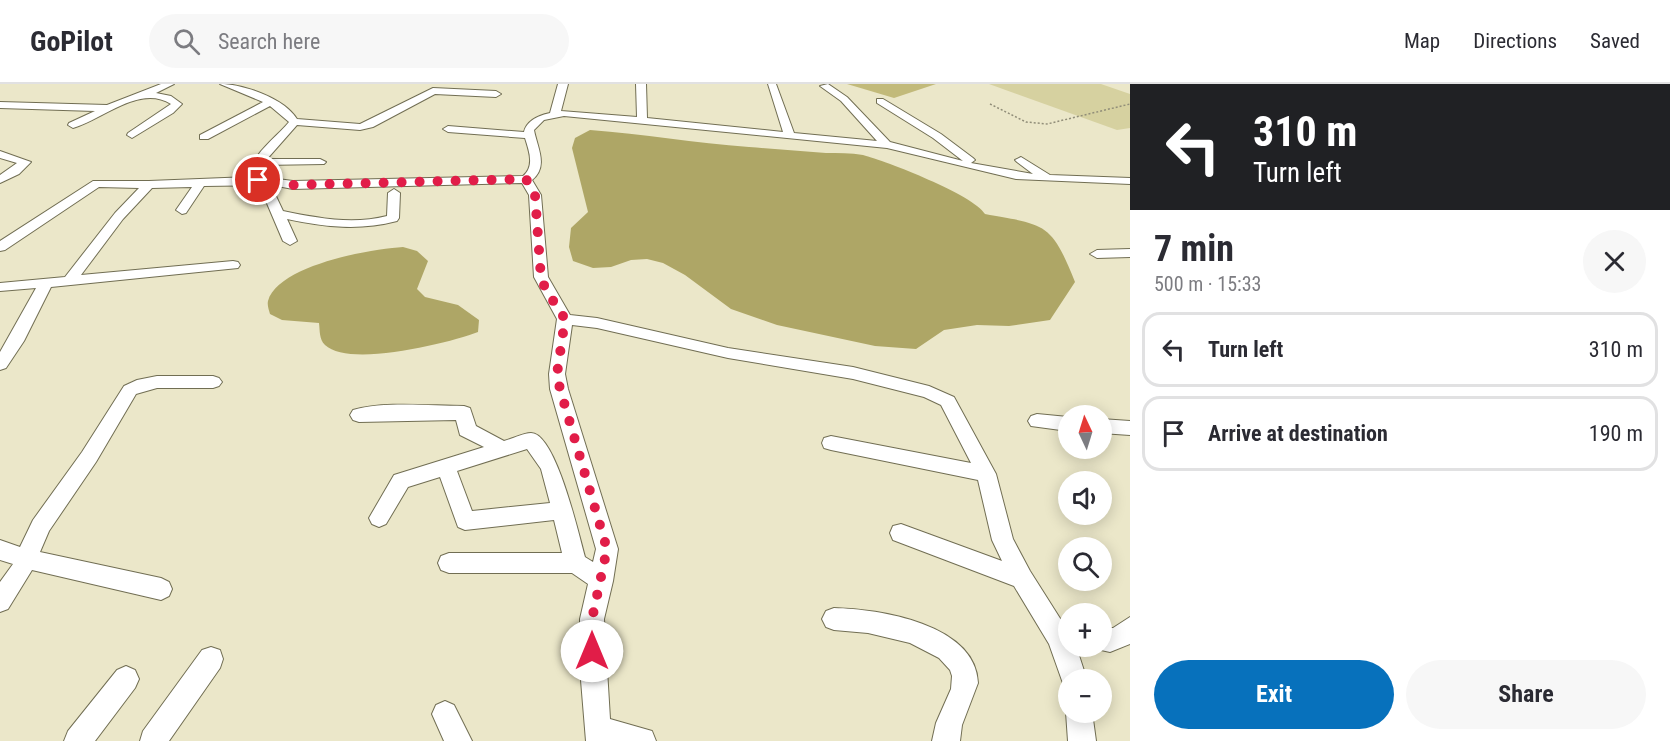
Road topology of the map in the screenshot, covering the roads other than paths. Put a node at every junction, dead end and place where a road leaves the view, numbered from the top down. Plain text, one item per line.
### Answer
1 (169, 84) edge
2 (225, 84) edge
3 (563, 84) edge
4 (641, 84) edge
5 (772, 84) edge
6 (825, 86) dead end
7 (145, 93) junction
8 (496, 93) dead end
9 (880, 101) dead end
10 (269, 103) junction
11 (0, 105) edge
12 (108, 108) junction
13 (555, 114) junction
14 (642, 120) junction
15 (294, 122) junction
16 (73, 124) dead end
17 (448, 129) dead end
18 (789, 134) junction
19 (132, 135) dead end
20 (529, 135) junction
21 (204, 137) dead end
22 (887, 145) junction
23 (0, 154) edge
24 (1021, 159) dead end
25 (260, 162) junction
26 (320, 162) dead end
27 (982, 170) junction
28 (526, 179) junction
29 (1047, 179) junction
30 (0, 180) edge
31 (258, 180) junction
32 (1130, 181) edge
33 (200, 183) junction
34 (272, 183) junction
35 (149, 185) junction
36 (394, 193) dead end
37 (182, 210) dead end
38 (278, 214) junction
39 (290, 241) dead end
40 (0, 248) edge
41 (1130, 253) edge
42 (1097, 254) dead end
43 (233, 265) dead end
44 (70, 278) junction
45 (46, 282) junction
46 (0, 286) edge
47 (565, 319) junction
48 (0, 364) edge
49 (213, 382) dead end
50 (359, 415) dead end
51 (1037, 421) dead end
52 (1058, 423) edge
53 (1112, 427) edge
54 (1130, 428) edge
55 (831, 443) dead end
56 (503, 449) junction
57 (446, 467) junction
58 (986, 474) junction
59 (561, 512) junction
60 (379, 518) dead end
61 (900, 533) dead end
62 (0, 550) edge
63 (25, 559) junction
64 (449, 563) dead end
65 (576, 563) junction
66 (1023, 578) junction
67 (602, 581) junction
68 (161, 589) dead end
69 (0, 601) edge
70 (834, 619) dead end
71 (1130, 628) edge
72 (1058, 630) edge
73 (1112, 640) edge
74 (211, 659) dead end
75 (126, 679) dead end
76 (446, 714) dead end
77 (1081, 723) edge
78 (599, 735) edge
79 (157, 740) edge
80 (78, 741) edge
81 (458, 741) edge
82 (642, 741) edge
83 (946, 741) edge
84 (1083, 741) edge

1 - 7 street
2 - 10 street
3 - 13 street
4 - 14 street
5 - 18 street
6 - 22 street
7 - 12 street
7 - 19 street
8 - 15 street
9 - 27 street
10 - 15 street
10 - 21 street
11 - 12 street
12 - 16 street
13 - 14 street
13 - 20 street
14 - 18 street
15 - 25 street
17 - 20 street
18 - 22 street
20 - 28 street
22 - 27 street
23 - 30 street
24 - 29 street
25 - 26 street
25 - 31 street
27 - 29 street
28 - 34 street
28 - 47 street
29 - 32 street
31 - 33 street
31 - 34 street
33 - 35 street
33 - 37 street
34 - 38 street
35 - 40 street
35 - 44 street
36 - 38 street
38 - 39 street
41 - 42 street
43 - 44 street
44 - 45 street
45 - 46 street
45 - 48 street
47 - 58 street
47 - 67 street
49 - 63 street
50 - 56 street
51 - 52 street
53 - 54 street
55 - 58 street
56 - 57 street
56 - 59 street
57 - 59 street
57 - 60 street
58 - 66 street
59 - 65 street
61 - 66 street
62 - 63 street
63 - 68 street
63 - 69 street
64 - 65 street
65 - 67 street
66 - 72 street
67 - 78 street
70 - 83 street
71 - 73 street
74 - 79 street
75 - 80 street
76 - 81 street
77 - 84 street
78 - 82 street

